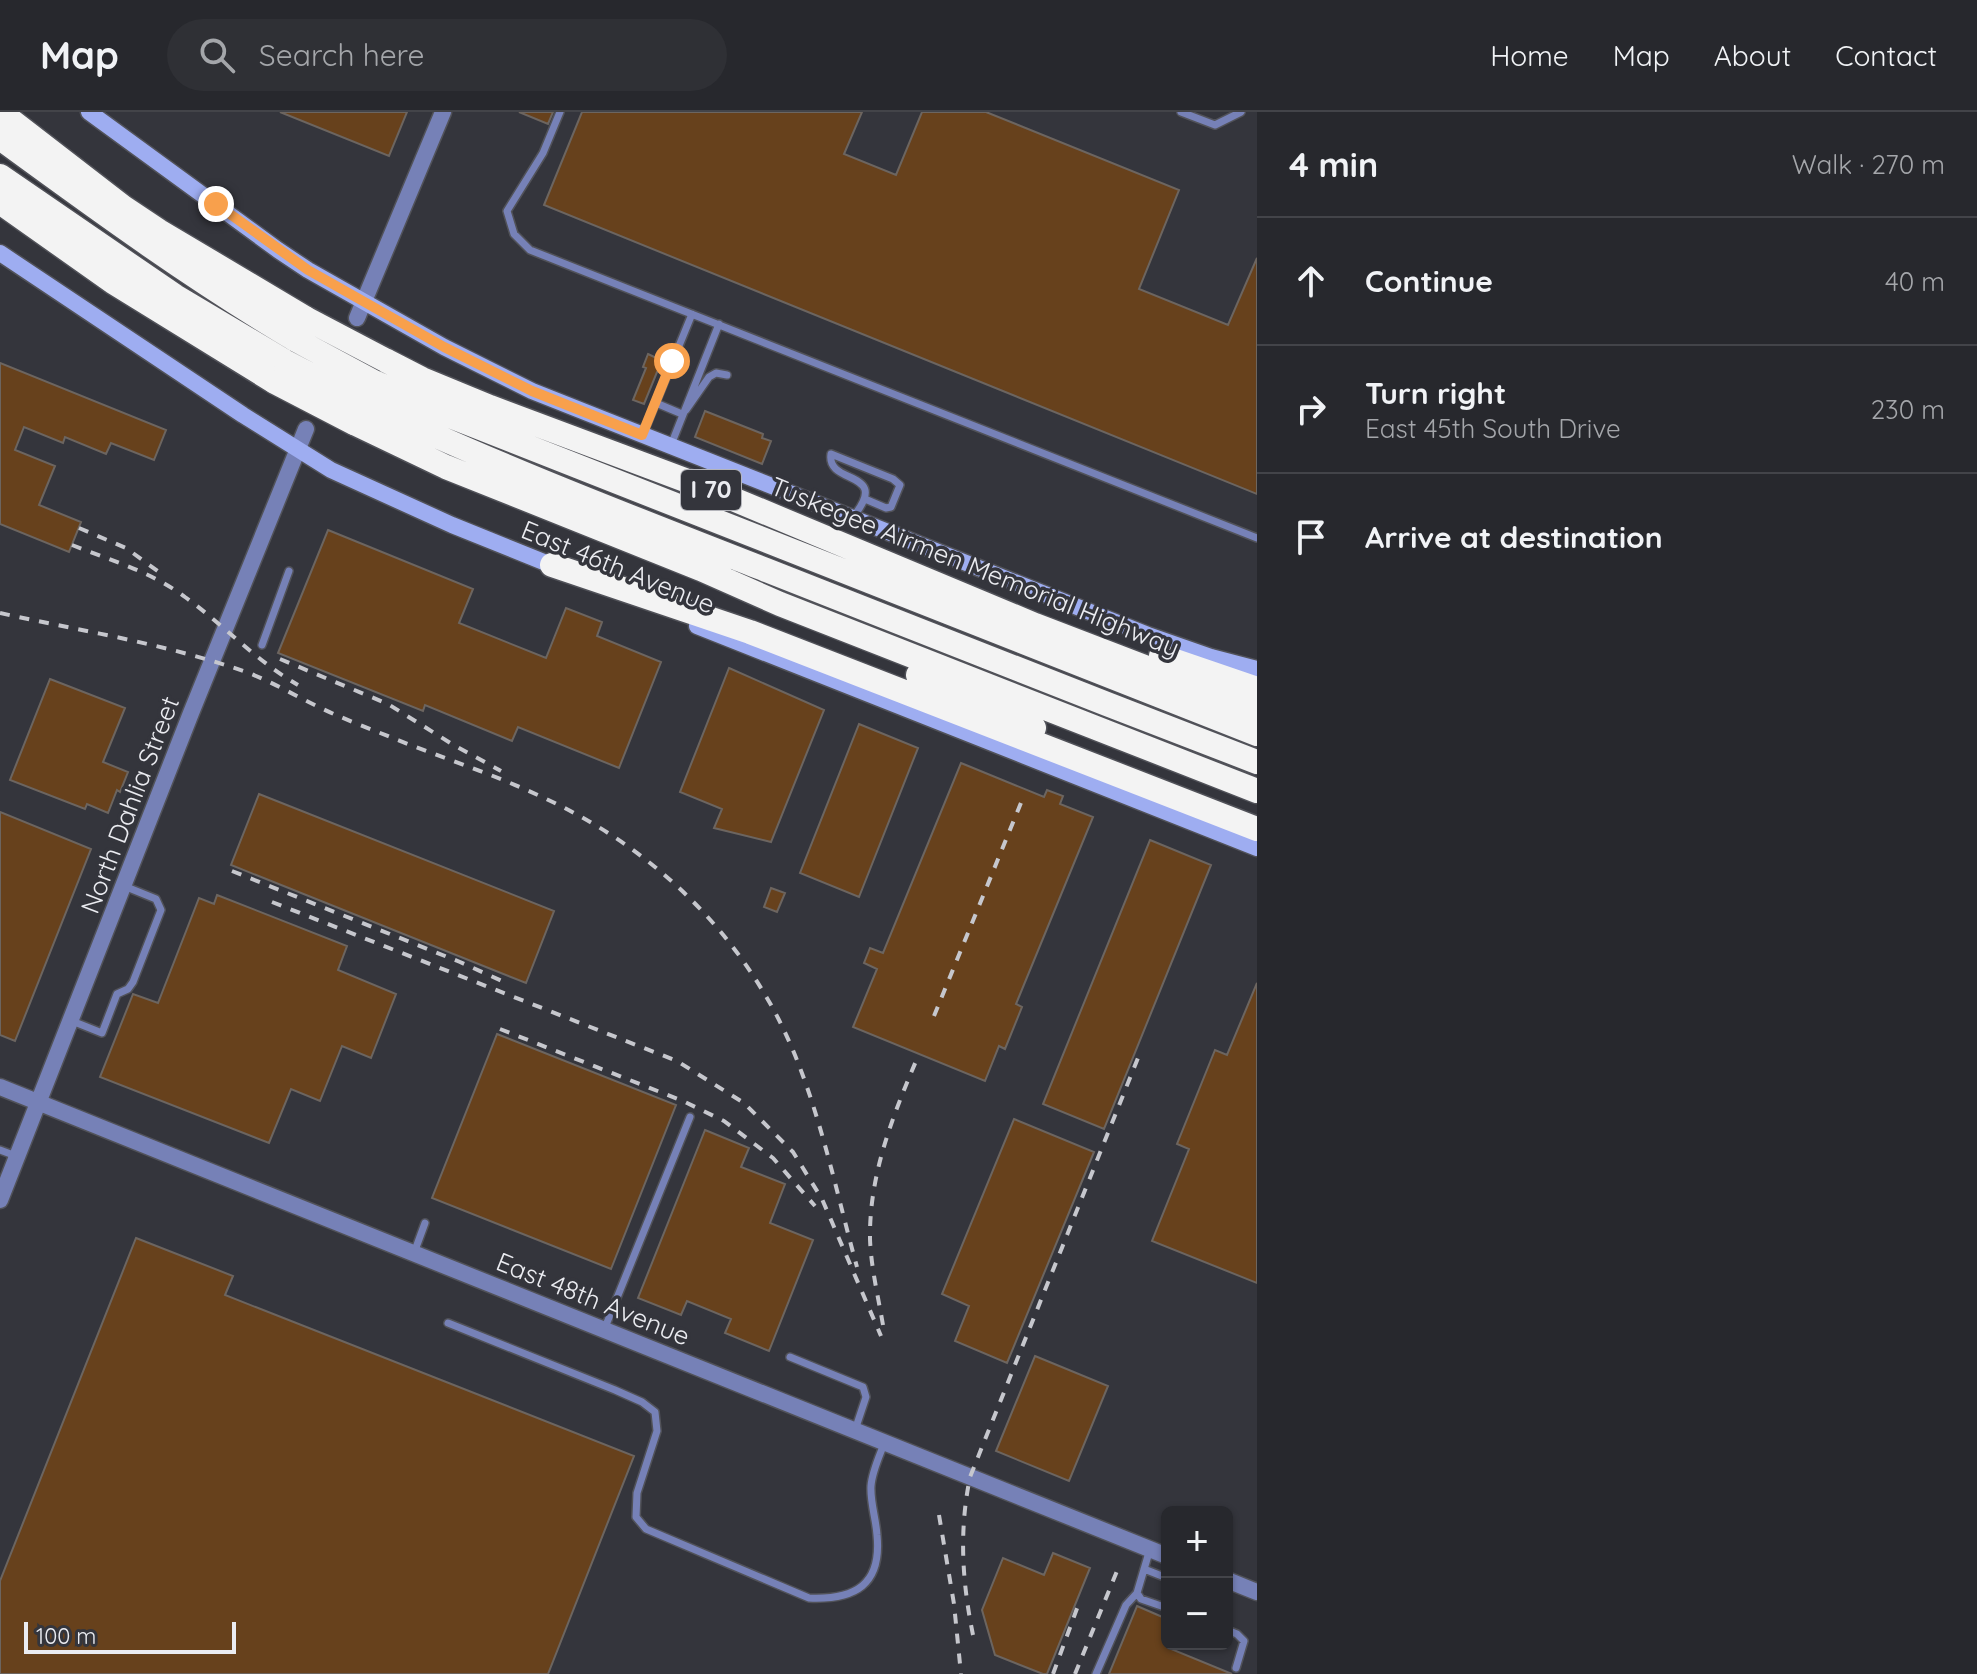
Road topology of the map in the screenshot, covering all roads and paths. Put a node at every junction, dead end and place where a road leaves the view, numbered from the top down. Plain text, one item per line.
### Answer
1 (0, 112) edge
2 (89, 112) edge
3 (443, 112) edge
4 (560, 112) edge
5 (1181, 112) edge
6 (1241, 112) edge
7 (0, 138) edge
8 (0, 176) edge
9 (7, 207) edge
10 (0, 253) edge
11 (364, 299) junction
12 (692, 314) junction
13 (357, 318) dead end
14 (719, 324) junction
15 (291, 351) junction
16 (727, 375) dead end
17 (369, 392) junction
18 (656, 403) junction
19 (682, 414) junction
20 (306, 429) dead end
21 (642, 435) junction
22 (670, 446) junction
23 (297, 450) junction
24 (865, 499) junction
25 (852, 518) junction
26 (1257, 538) edge
27 (552, 565) junction
28 (289, 571) dead end
29 (1035, 625) junction
30 (863, 638) junction
31 (262, 645) dead end
32 (1257, 669) edge
33 (1257, 689) edge
34 (1257, 710) edge
35 (1257, 734) edge
36 (1257, 762) edge
37 (1257, 791) edge
38 (1192, 803) junction
39 (1257, 829) edge
40 (1257, 848) edge
41 (124, 886) junction
42 (72, 1021) junction
43 (0, 1087) edge
44 (40, 1103) junction
45 (690, 1117) dead end
46 (0, 1150) edge
47 (18, 1157) junction
48 (0, 1200) edge
49 (425, 1223) dead end
50 (414, 1253) junction
51 (448, 1323) dead end
52 (604, 1330) junction
53 (790, 1357) dead end
54 (855, 1430) junction
55 (885, 1442) junction
56 (1150, 1549) junction
57 (1161, 1554) edge
58 (1144, 1569) junction
59 (1161, 1576) edge
60 (1233, 1582) edge
61 (1257, 1592) edge
62 (1137, 1593) junction
63 (1161, 1606) edge
64 (1233, 1632) edge
65 (1236, 1668) dead end
66 (1096, 1674) edge

1 - 15 highway, Tuskegee Airmen Memorial Highway / I 70
2 - 11 main road
3 - 11 street
4 - 12 lane
5 - 6 lane
7 - 15 highway
8 - 15 highway
9 - 15 highway, Tuskegee Airmen Memorial Highway / I 70
10 - 23 main road, East 46th Avenue
11 - 13 street
11 - 21 main road
12 - 14 lane
12 - 18 lane
14 - 19 lane
14 - 26 lane
15 - 17 highway, Tuskegee Airmen Memorial Highway / I 70, bridge
15 - 17 highway, Tuskegee Airmen Memorial Highway / I 70, bridge
16 - 19 lane
17 - 29 highway, Tuskegee Airmen Memorial Highway / I 70
17 - 30 highway, Tuskegee Airmen Memorial Highway / I 70
17 - 35 highway
17 - 36 highway
18 - 19 lane
18 - 21 lane
19 - 22 lane
20 - 23 street, North Dahlia Street
21 - 22 main road
22 - 25 main road
23 - 27 main road, East 46th Avenue
23 - 41 street, North Dahlia Street
24 - 24 lane
24 - 25 lane
25 - 32 main road
27 - 38 highway
27 - 40 main road, East 46th Avenue
28 - 31 lane
29 - 33 highway
29 - 34 highway, Tuskegee Airmen Memorial Highway / I 70
30 - 37 highway, Tuskegee Airmen Memorial Highway / I 70
30 - 38 highway
38 - 39 highway
41 - 42 street, North Dahlia Street
41 - 42 lane
42 - 44 street, North Dahlia Street
43 - 44 street, East 48th Avenue
44 - 47 street, North Dahlia Street
44 - 50 street, East 48th Avenue
45 - 52 lane
46 - 47 lane
47 - 48 street, North Dahlia Street
49 - 50 lane
50 - 52 street, East 48th Avenue
51 - 55 lane
52 - 54 street, East 48th Avenue
53 - 54 lane
54 - 55 street, East 48th Avenue
55 - 56 street, East 48th Avenue
56 - 57 street, East 48th Avenue
56 - 58 lane
58 - 59 lane
58 - 62 lane
60 - 61 street
62 - 63 lane
62 - 66 lane
64 - 65 lane

